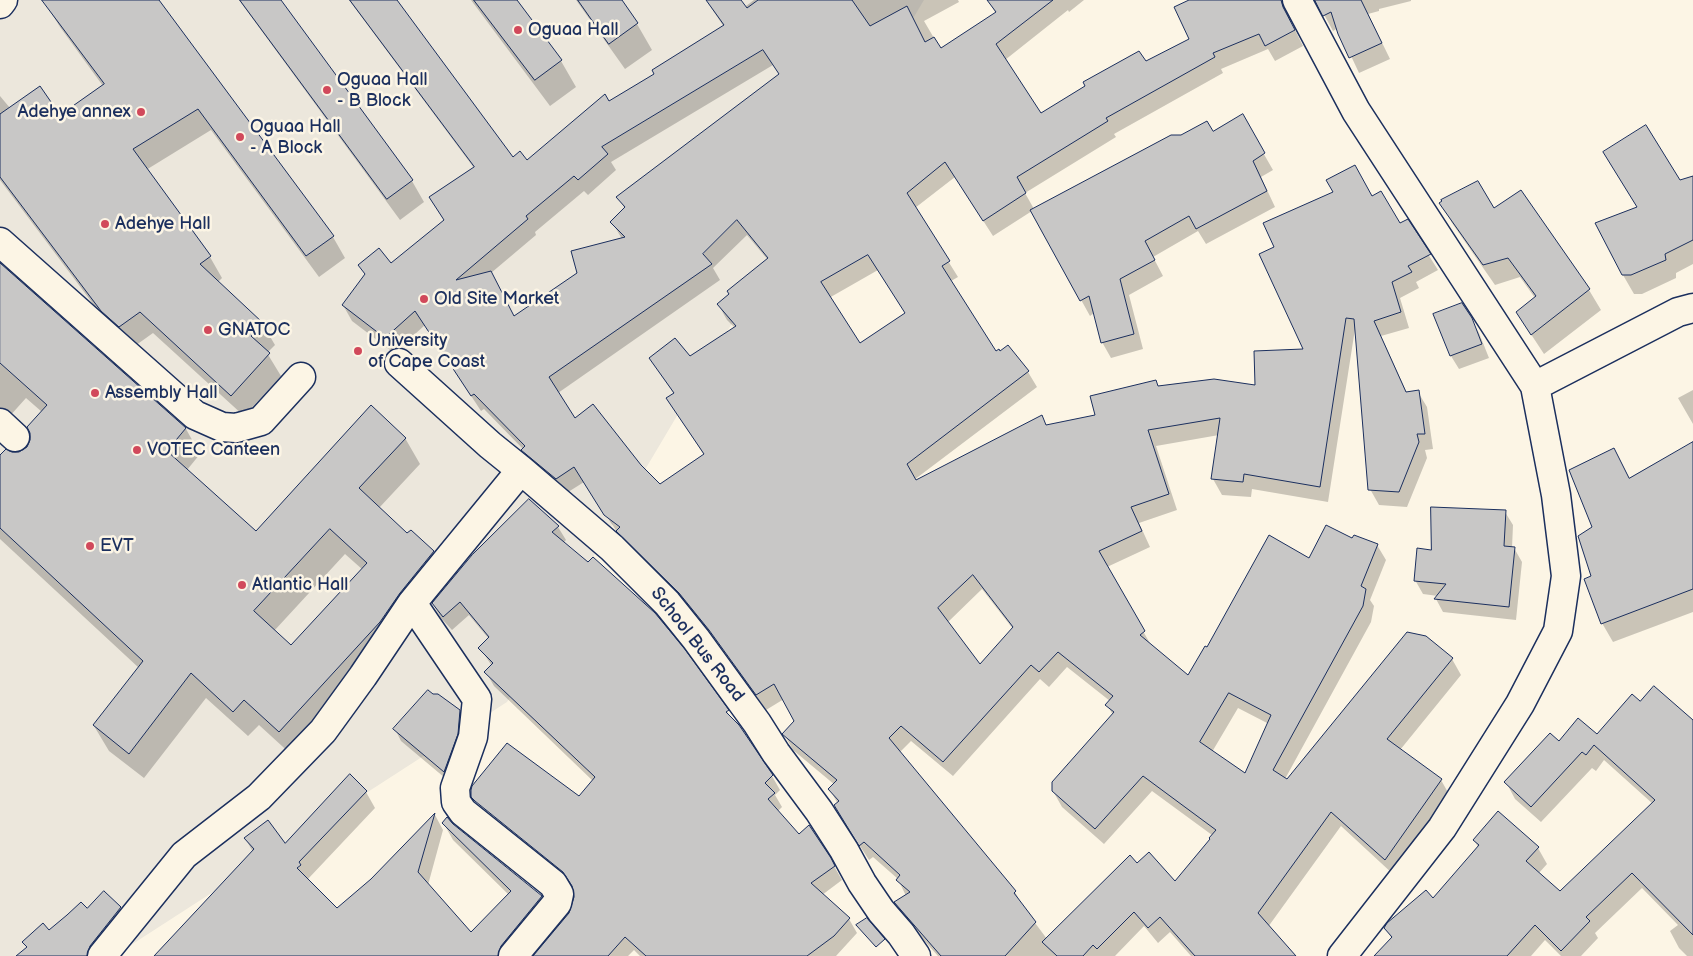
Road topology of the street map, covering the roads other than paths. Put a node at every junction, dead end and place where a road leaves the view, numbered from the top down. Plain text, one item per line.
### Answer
1 (3, 0) edge
2 (1297, 0) edge
3 (0, 4) edge
4 (0, 242) edge
5 (1693, 308) edge
6 (399, 363) dead end
7 (301, 377) dead end
8 (1536, 386) junction
9 (522, 470) junction
10 (412, 603) junction
11 (102, 956) edge
12 (513, 956) edge
13 (916, 956) edge
14 (1342, 956) edge

1 - 3 street
2 - 8 street
4 - 7 street
5 - 8 street
6 - 9 street, School Bus Road
8 - 14 street
9 - 10 street
9 - 13 street, School Bus Road
10 - 11 street
10 - 12 street

